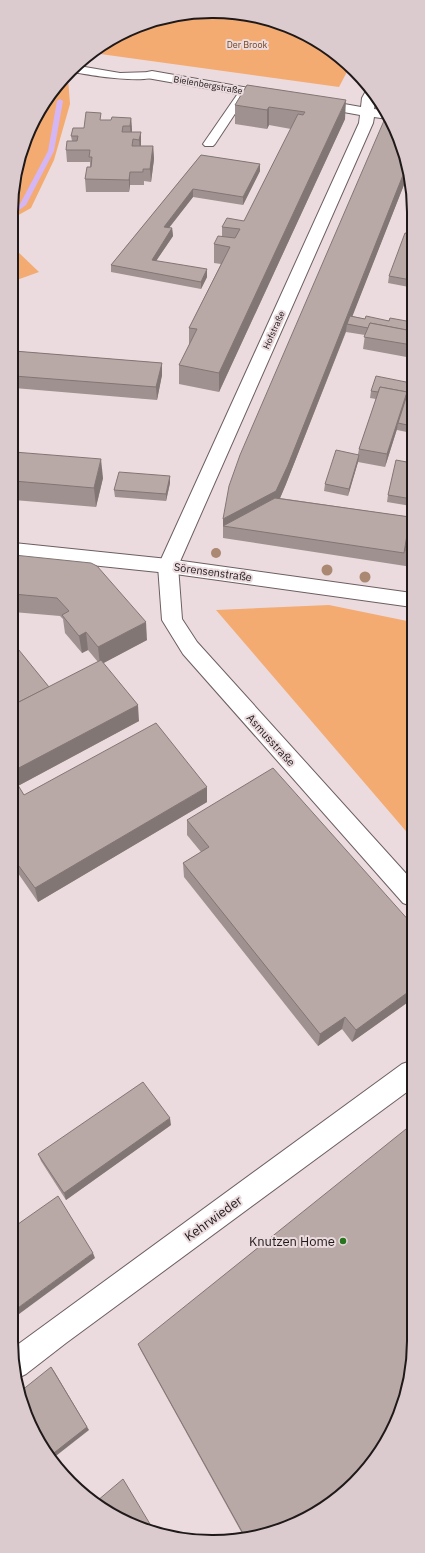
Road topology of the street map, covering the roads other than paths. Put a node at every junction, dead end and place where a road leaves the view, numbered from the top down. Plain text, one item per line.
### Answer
1 (80, 70) edge
2 (152, 75) joint
3 (245, 92) junction
4 (284, 98) edge
5 (370, 99) edge
6 (307, 102) edge
7 (367, 112) junction
8 (380, 114) edge
9 (209, 144) dead end
10 (18, 550) edge
11 (168, 566) junction
12 (407, 599) edge
13 (407, 892) edge
14 (407, 1076) edge
15 (19, 1362) edge

1 - 2 lane, Bielenbergstraße
2 - 3 street, Bielenbergstraße
3 - 4 street, Bielenbergstraße
3 - 9 lane
5 - 7 street, Hofstraße
6 - 7 street
7 - 8 street
7 - 11 street, Hofstraße
10 - 11 street, Sörensenstraße
11 - 12 street, Sörensenstraße
11 - 13 street, Asmusstraße
14 - 15 street, Kehrwieder

